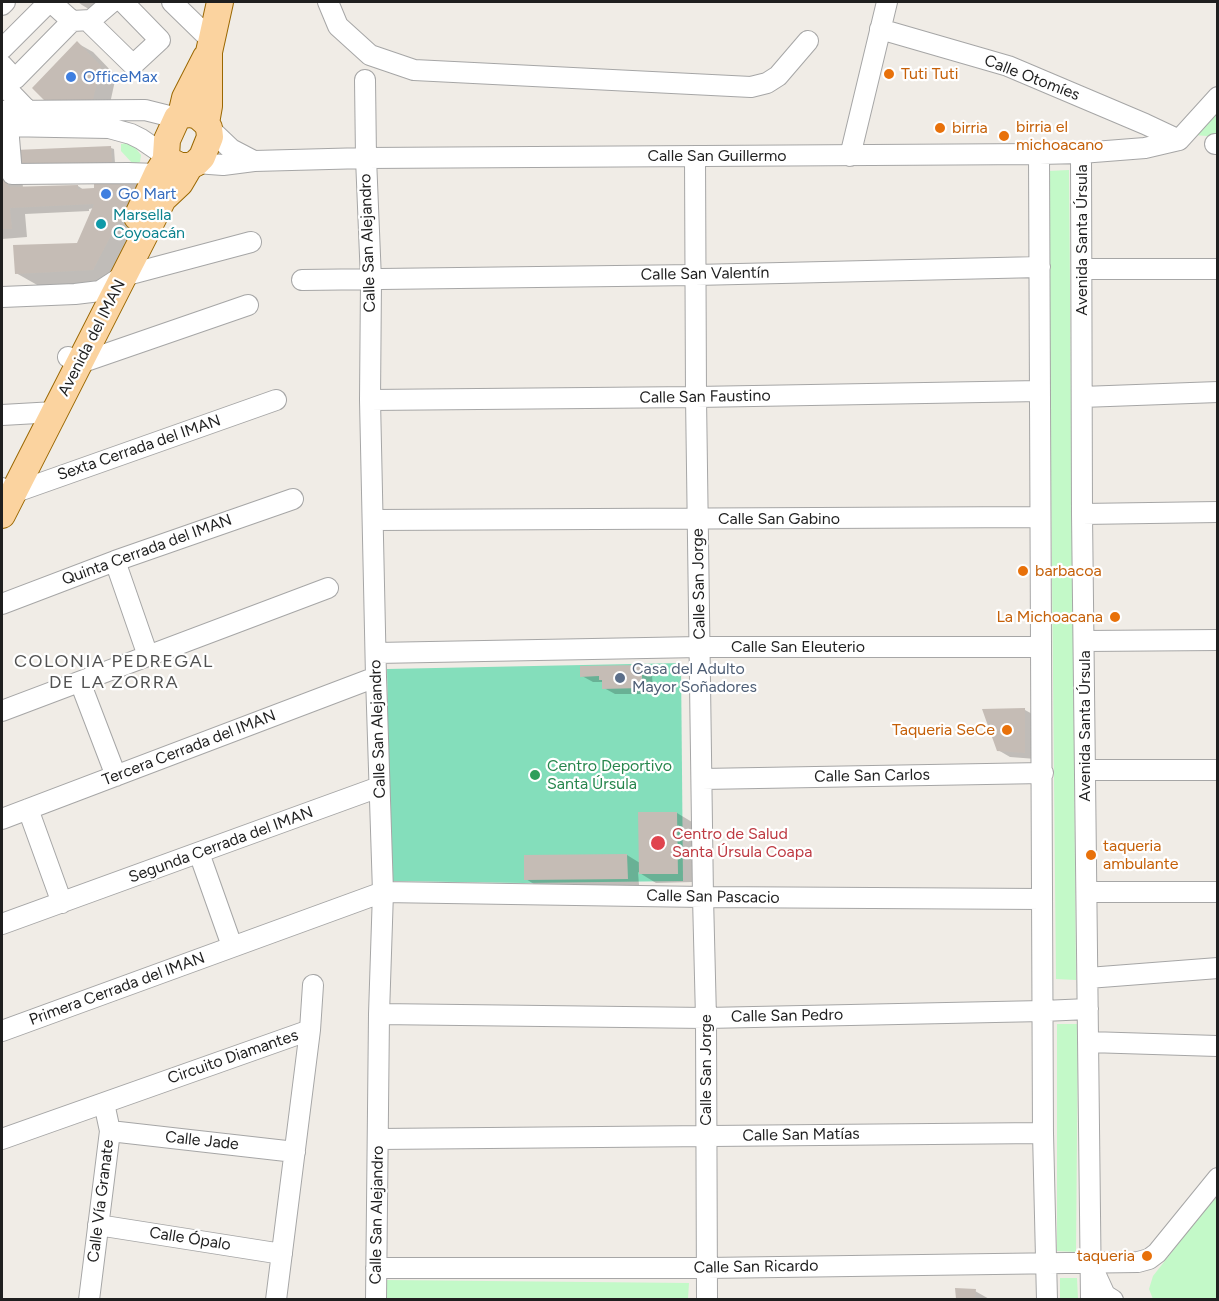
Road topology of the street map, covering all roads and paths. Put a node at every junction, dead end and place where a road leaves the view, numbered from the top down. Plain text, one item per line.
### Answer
1 (5, 2) edge
2 (50, 2) edge
3 (112, 2) edge
4 (123, 2) edge
5 (172, 2) edge
6 (220, 2) edge
7 (328, 2) edge
8 (887, 2) edge
9 (2, 5) edge
10 (82, 20) junction
11 (880, 29) junction
12 (808, 41) dead end
13 (210, 46) junction
14 (2, 49) edge
15 (2, 65) edge
16 (365, 80) dead end
17 (2, 84) edge
18 (1217, 98) edge
19 (29, 112) junction
20 (179, 116) junction
21 (4, 121) edge
22 (208, 126) junction
23 (1179, 140) junction
24 (1082, 153) junction
25 (1039, 154) junction
26 (695, 156) junction
27 (850, 156) junction
28 (366, 158) junction
29 (254, 161) junction
30 (175, 163) junction
31 (251, 242) dead end
32 (1040, 267) junction
33 (1082, 269) junction
34 (1218, 269) edge
35 (695, 275) junction
36 (123, 276) junction
37 (302, 280) dead end
38 (371, 280) junction
39 (100, 291) junction
40 (2, 297) edge
41 (248, 305) dead end
42 (74, 360) junction
43 (1040, 391) junction
44 (1218, 392) edge
45 (696, 397) junction
46 (1082, 397) junction
47 (276, 400) dead end
48 (370, 400) junction
49 (47, 412) junction
50 (2, 415) edge
51 (5, 488) edge
52 (293, 499) dead end
53 (1218, 512) edge
54 (1082, 514) junction
55 (2, 515) edge
56 (1041, 517) junction
57 (698, 519) junction
58 (373, 520) junction
59 (115, 561) junction
60 (328, 588) dead end
61 (2, 604) edge
62 (1084, 640) junction
63 (1218, 640) edge
64 (700, 647) junction
65 (1041, 647) junction
66 (376, 653) junction
67 (148, 656) junction
68 (376, 677) junction
69 (80, 682) junction
70 (2, 711) edge
71 (1085, 770) junction
72 (1218, 770) edge
73 (1042, 773) junction
74 (116, 776) junction
75 (702, 779) junction
76 (380, 787) junction
77 (28, 809) junction
78 (2, 819) edge
79 (199, 853) junction
80 (383, 892) junction
81 (1087, 892) junction
82 (1218, 892) edge
83 (703, 897) junction
84 (1042, 899) junction
85 (62, 903) junction
86 (2, 924) edge
87 (232, 946) junction
88 (1218, 968) edge
89 (1088, 978) junction
90 (313, 985) dead end
91 (1088, 1009) junction
92 (1043, 1011) junction
93 (379, 1014) junction
94 (706, 1018) junction
95 (310, 1030) junction
96 (2, 1031) edge
97 (1089, 1042) junction
98 (1217, 1047) edge
99 (104, 1103) junction
100 (110, 1131) junction
101 (1043, 1133) junction
102 (707, 1136) junction
103 (378, 1138) junction
104 (2, 1144) edge
105 (295, 1152) junction
106 (1218, 1178) edge
107 (98, 1225) junction
108 (282, 1254) junction
109 (1091, 1263) junction
110 (1047, 1264) junction
111 (376, 1268) junction
112 (707, 1268) junction
113 (89, 1299) edge
114 (276, 1299) edge
115 (376, 1299) edge
116 (707, 1299) edge
117 (1047, 1299) edge
118 (1091, 1299) edge
119 (1113, 1299) edge

1 - 9 street
2 - 10 street
2 - 14 street
3 - 10 street
4 - 10 street
5 - 13 street
6 - 13 main road
7 - 12 street
8 - 11 street
10 - 15 street
11 - 23 street, Calle Otomíes
11 - 27 street
13 - 20 main road
13 - 22 main road
16 - 28 street, Calle San Alejandro
17 - 19 street
18 - 23 street
19 - 20 street
19 - 21 street
20 - 22 main road
20 - 30 main road
21 - 30 street
21 - 30 street, Calle San Guillermo
22 - 29 street
22 - 30 main road
23 - 24 street, Calle San Guillermo
24 - 25 street, Calle San Guillermo
24 - 33 street, Avenida Santa Úrsula
25 - 27 street, Calle San Guillermo
25 - 32 street
26 - 27 street, Calle San Guillermo
26 - 28 street, Calle San Guillermo
26 - 35 street, Calle San Jorge
28 - 29 street, Calle San Guillermo
28 - 38 street, Calle San Alejandro
29 - 30 street, Calle San Guillermo
30 - 36 main road, Avenida del IMAN
30 - 39 main road, Avenida del IMAN
31 - 36 street
32 - 35 street, Calle San Valentín
32 - 43 street
33 - 34 street
33 - 46 street, Avenida Santa Úrsula
35 - 38 street, Calle San Valentín
35 - 45 street, Calle San Jorge
36 - 39 street
36 - 42 main road, Avenida del IMAN
37 - 38 street, Calle San Valentín
38 - 48 street, Calle San Alejandro
39 - 40 street
39 - 42 main road, Avenida del IMAN
41 - 42 street
42 - 49 main road, Avenida del IMAN
43 - 45 street, Calle San Faustino
43 - 56 street
44 - 46 street
45 - 48 street, Calle San Faustino
45 - 57 street, Calle San Jorge
46 - 54 street, Avenida Santa Úrsula
47 - 51 street, Sexta Cerrada del IMAN
48 - 58 street, Calle San Alejandro
49 - 50 street
49 - 51 main road, Avenida del IMAN
51 - 55 main road, Avenida del IMAN
52 - 59 street, Quinta Cerrada del IMAN
53 - 54 street
54 - 62 street, Avenida Santa Úrsula
56 - 57 street, Calle San Gabino
56 - 65 street
57 - 58 street, Calle San Gabino
57 - 64 street, Calle San Jorge
58 - 66 street, Calle San Alejandro
59 - 61 street, Quinta Cerrada del IMAN
59 - 67 street
60 - 67 street
62 - 63 street
62 - 71 street, Avenida Santa Úrsula
64 - 65 street, Calle San Eleuterio
64 - 66 street, Calle San Eleuterio
64 - 75 street, Calle San Jorge
65 - 73 street
66 - 68 street, Calle San Alejandro
67 - 69 street
68 - 74 street, Tercera Cerrada del IMAN
68 - 76 street, Calle San Alejandro
69 - 70 street
69 - 74 street
71 - 72 street
71 - 81 street, Avenida Santa Úrsula
73 - 75 street, Calle San Carlos
73 - 84 street
74 - 77 street, Tercera Cerrada del IMAN
75 - 83 street, Calle San Jorge
76 - 79 street, Segunda Cerrada del IMAN
76 - 80 street, Calle San Alejandro
77 - 78 street, Tercera Cerrada del IMAN
77 - 85 street
79 - 85 street, Segunda Cerrada del IMAN
79 - 87 street
80 - 83 street, Calle San Pascacio
80 - 87 street, Primera Cerrada del IMAN
80 - 93 street, Calle San Alejandro
81 - 82 street
81 - 89 street, Avenida Santa Úrsula
83 - 84 street, Calle San Pascacio
83 - 94 street, Calle San Jorge
84 - 92 street
85 - 86 street, Segunda Cerrada del IMAN
87 - 96 street, Primera Cerrada del IMAN
88 - 89 street
89 - 91 street, Avenida Santa Úrsula
90 - 95 street
91 - 92 street, Calle San Pedro
91 - 97 street, Avenida Santa Úrsula
92 - 94 street, Calle San Pedro
92 - 101 street
93 - 94 street, Calle San Pedro
93 - 103 street, Calle San Alejandro
94 - 102 street, Calle San Jorge
95 - 99 street, Circuito Diamantes
95 - 105 street, Circuito Diamantes
97 - 98 street
97 - 109 street, Avenida Santa Úrsula
99 - 100 street, Calle Vía Granate
99 - 104 street, Circuito Diamantes
100 - 105 street, Calle Jade
100 - 107 street, Calle Vía Granate
101 - 102 street, Calle San Matías
101 - 110 street
102 - 103 street, Calle San Matías
102 - 112 street, Calle San Jorge
103 - 111 street, Calle San Alejandro
105 - 108 street, Circuito Diamantes
106 - 109 street, Calle San Ricardo
107 - 108 street, Calle Ópalo
107 - 113 street, Calle Vía Granate
108 - 114 street, Circuito Diamantes
109 - 110 street, Calle San Ricardo
109 - 118 street, Avenida Santa Úrsula
109 - 119 street
110 - 112 street, Calle San Ricardo
110 - 117 street
111 - 112 street, Calle San Ricardo
111 - 115 street, Calle San Alejandro
112 - 116 street, Calle San Jorge

